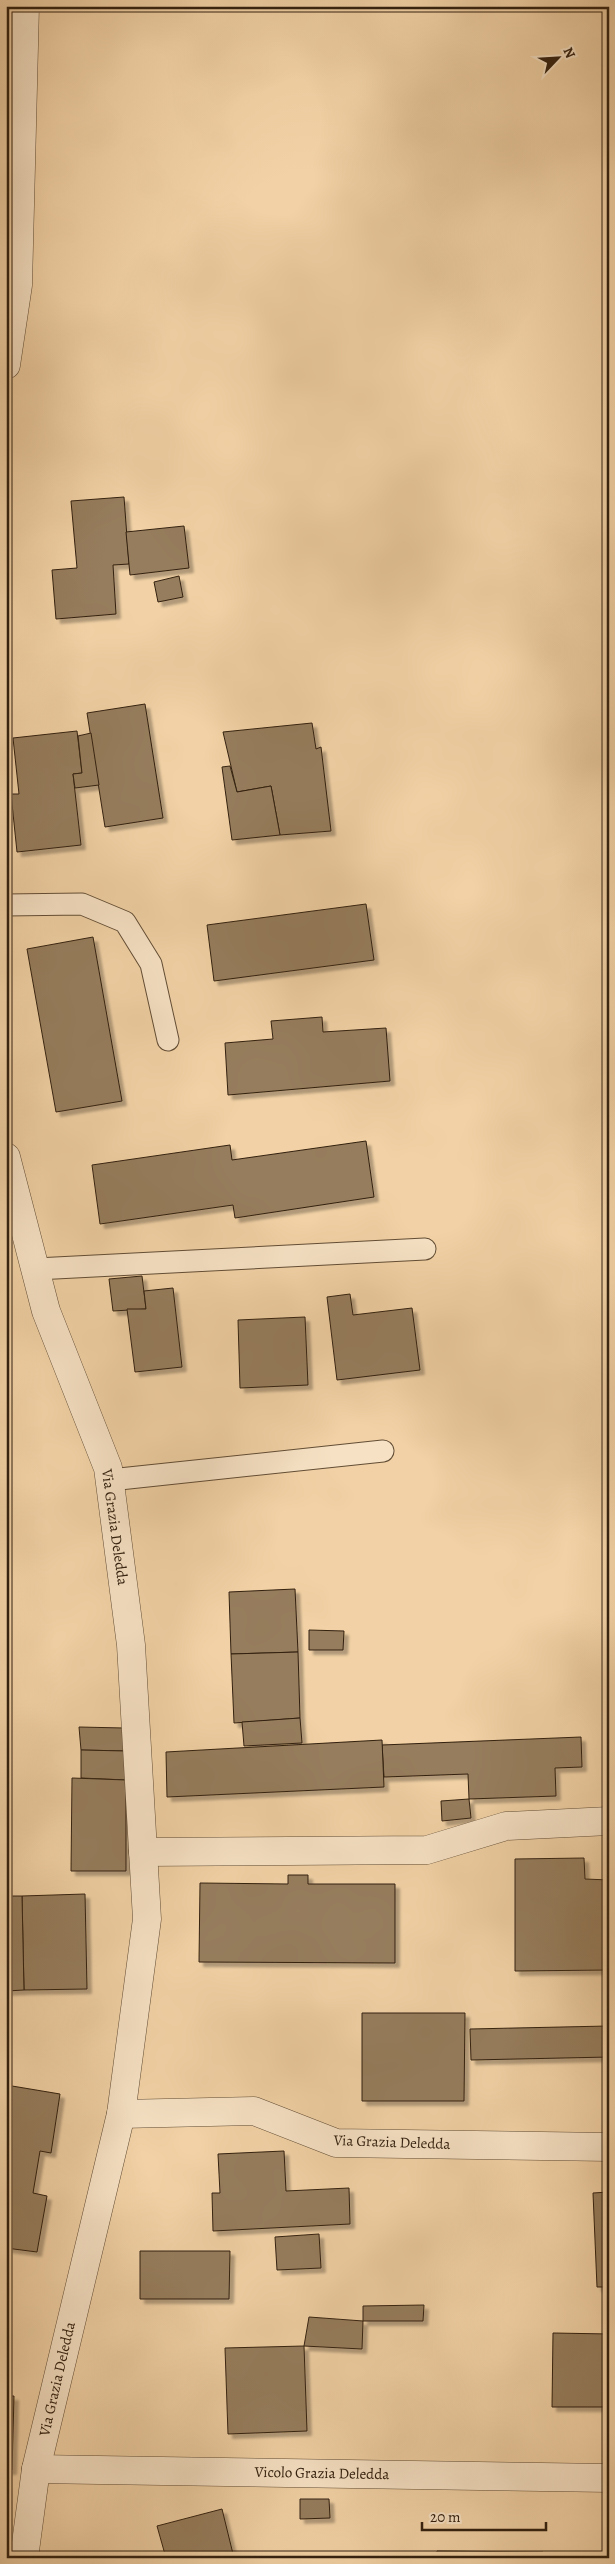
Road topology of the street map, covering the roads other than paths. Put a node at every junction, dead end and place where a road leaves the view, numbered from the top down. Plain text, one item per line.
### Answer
1 (25, 6) edge
2 (6, 365) edge
3 (6, 905) edge
4 (168, 1040) dead end
5 (6, 1157) edge
6 (425, 1249) dead end
7 (36, 1270) junction
8 (384, 1451) dead end
9 (110, 1480) junction
10 (609, 1822) edge
11 (143, 1852) junction
12 (121, 2114) junction
13 (609, 2147) edge
14 (36, 2469) junction
15 (609, 2478) edge
16 (24, 2558) edge

1 - 2 street
3 - 4 lane
5 - 7 street, Via Grazia Deledda
6 - 7 lane
7 - 9 street, Via Grazia Deledda
8 - 9 lane
9 - 11 street, Via Grazia Deledda
10 - 11 street
11 - 12 street, Via Grazia Deledda
12 - 13 street, Via Grazia Deledda
12 - 14 street, Via Grazia Deledda
14 - 15 street, Vicolo Grazia Deledda
14 - 16 street, Via Grazia Deledda

